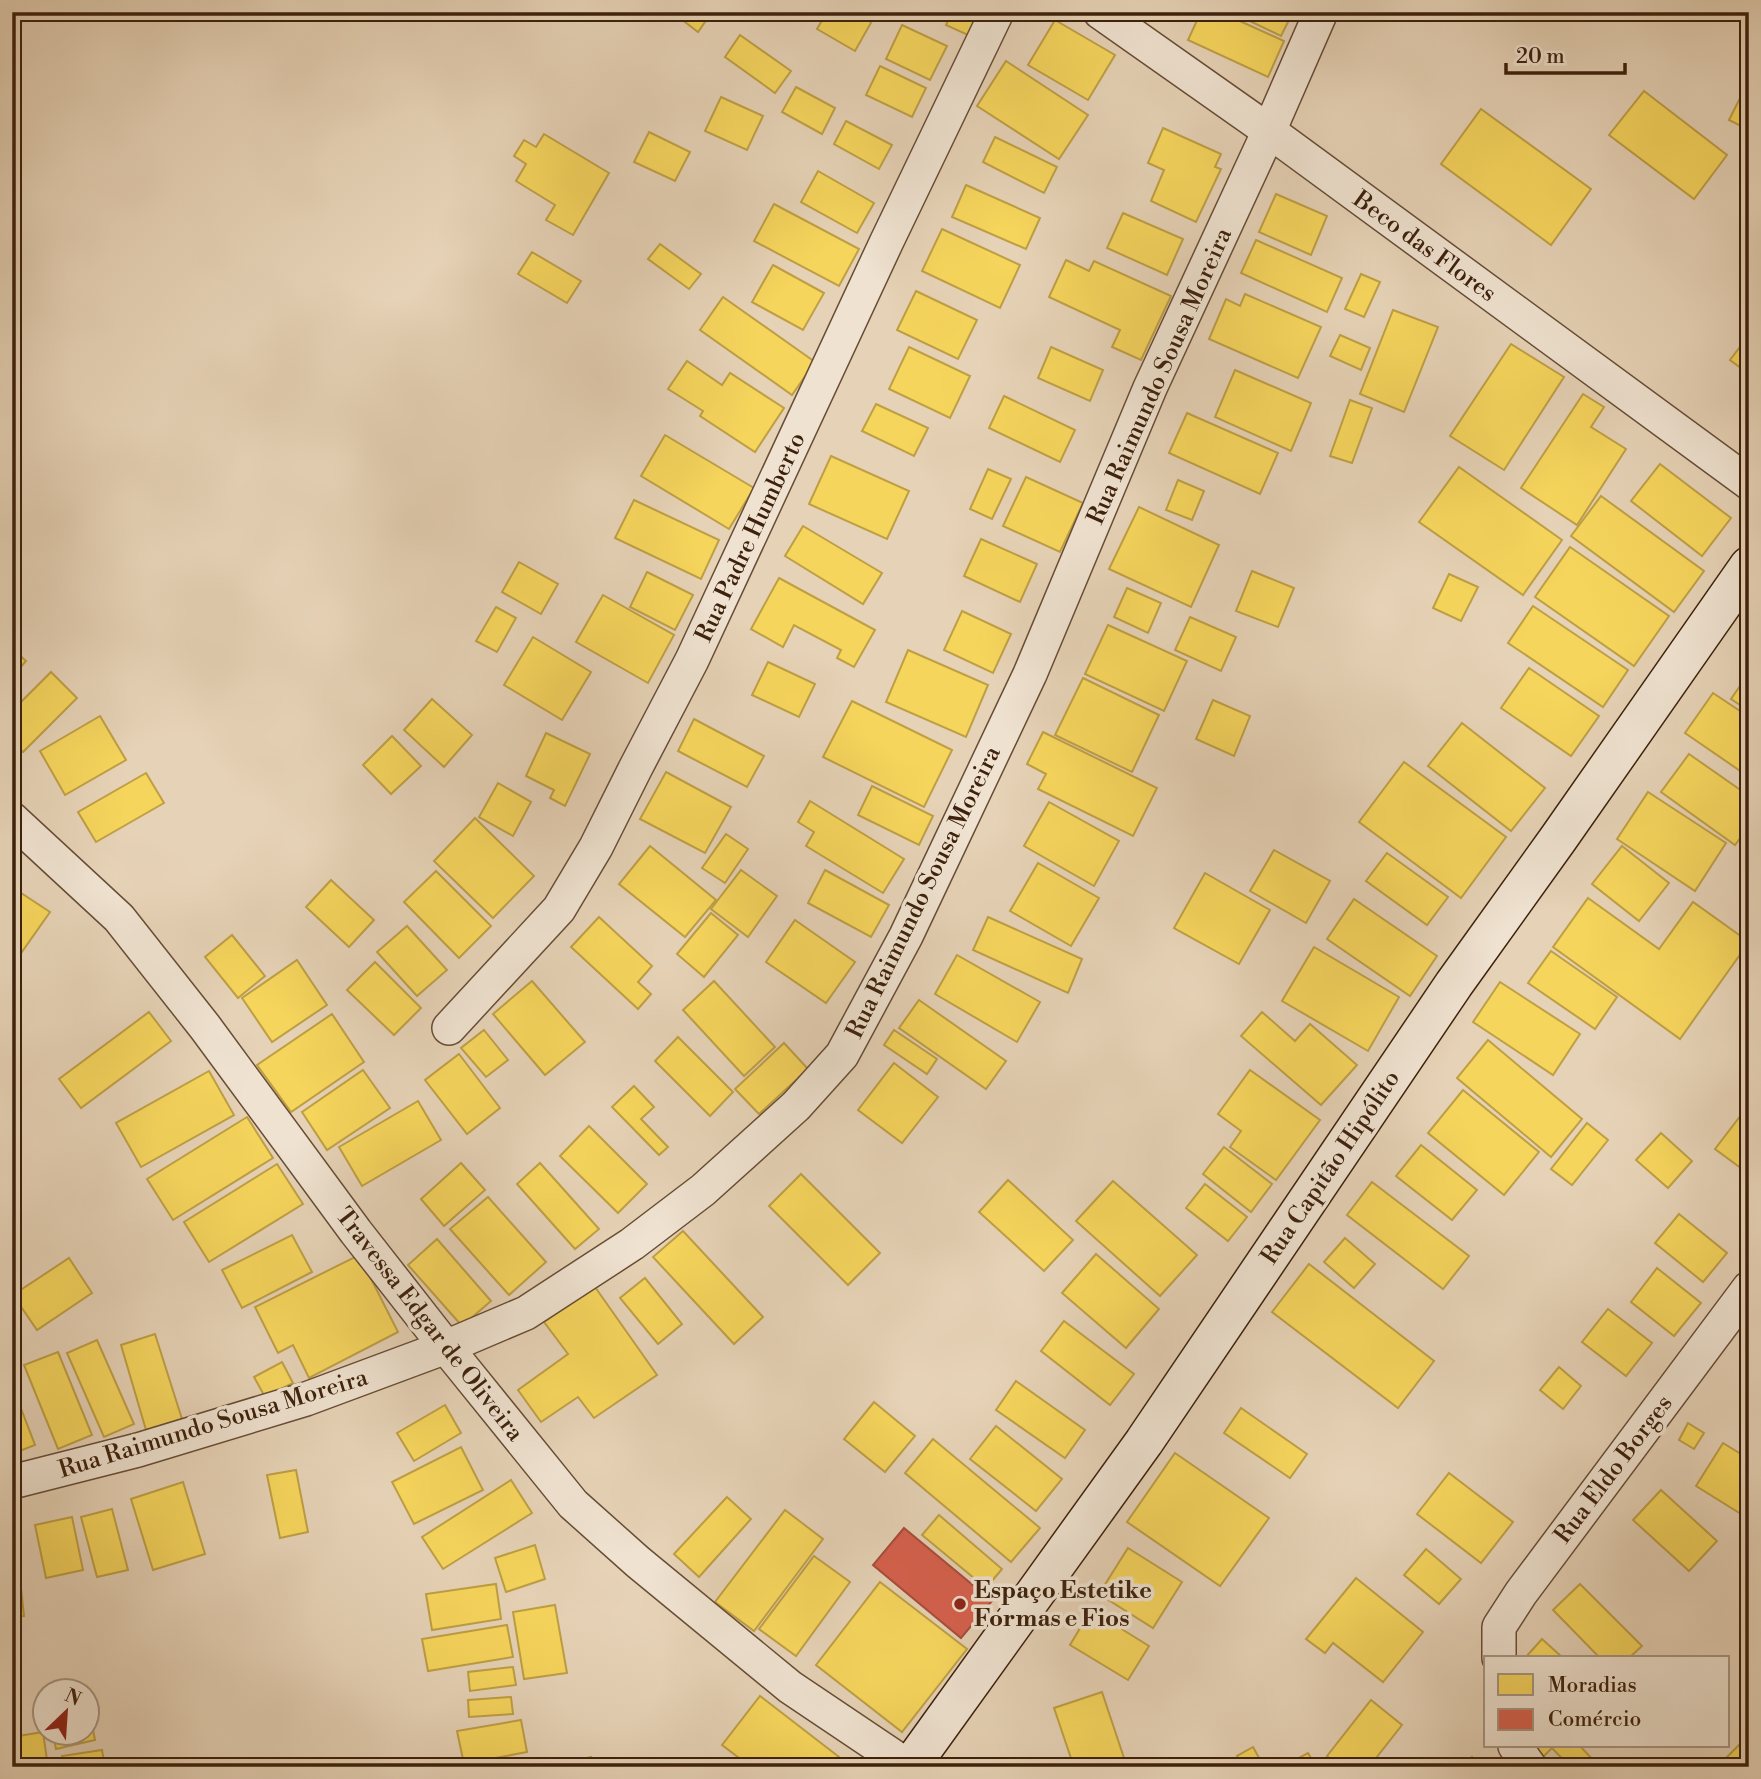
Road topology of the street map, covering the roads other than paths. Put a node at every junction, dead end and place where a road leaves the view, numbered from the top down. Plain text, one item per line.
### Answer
1 (997, 12) edge
2 (1100, 12) edge
3 (1321, 12) edge
4 (1269, 131) junction
5 (1749, 483) edge
6 (1749, 566) edge
7 (12, 819) edge
8 (449, 1028) dead end
9 (1749, 1288) edge
10 (446, 1347) junction
11 (12, 1482) edge
12 (1499, 1656) edge
13 (1516, 1748) edge
14 (910, 1767) edge
15 (1530, 1767) edge

1 - 8 street, Rua Padre Humberto
2 - 4 street, Beco das Flores
3 - 4 street, Rua Raimundo Sousa Moreira
4 - 5 street, Beco das Flores
4 - 10 street, Rua Raimundo Sousa Moreira
6 - 14 main road, Rua Capitão Hipólito
7 - 10 street, Travessa Edgar de Oliveira
9 - 12 street, Rua Eldo Borges
10 - 11 street, Rua Raimundo Sousa Moreira
10 - 14 street, Travessa Edgar de Oliveira
13 - 15 street

